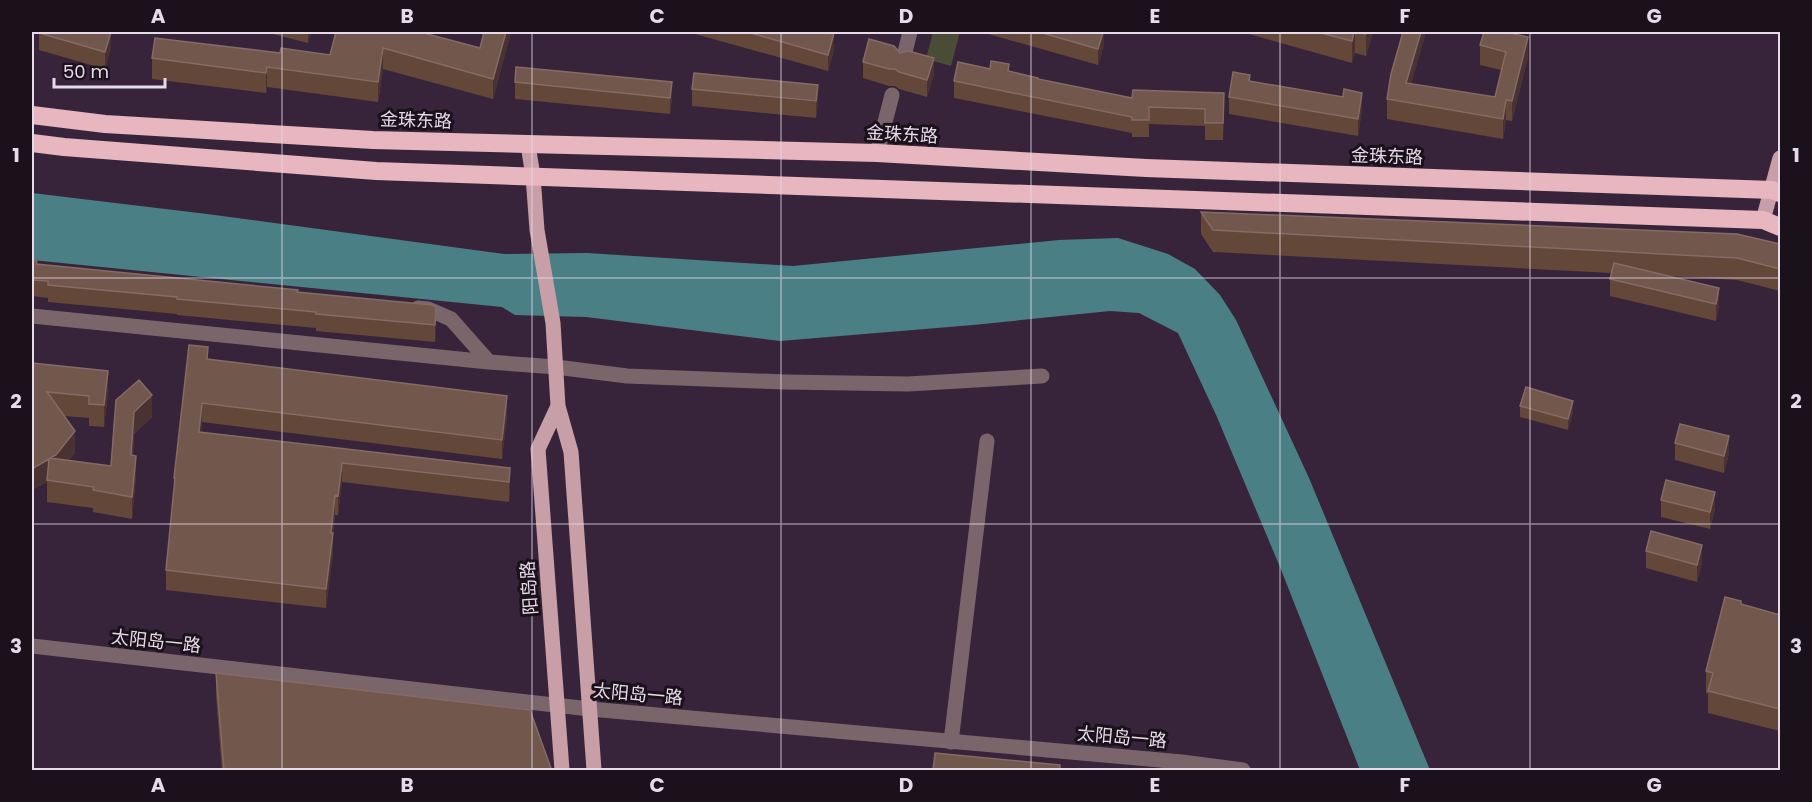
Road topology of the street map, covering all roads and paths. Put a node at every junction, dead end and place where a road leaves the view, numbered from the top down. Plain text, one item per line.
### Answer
1 (910, 32) edge
2 (903, 60) edge
3 (892, 94) dead end
4 (32, 116) edge
5 (32, 143) edge
6 (528, 144) junction
7 (877, 153) junction
8 (1780, 158) edge
9 (533, 176) junction
10 (1776, 192) edge
11 (1772, 224) edge
12 (406, 307) edge
13 (32, 316) edge
14 (489, 363) junction
15 (556, 367) junction
16 (1042, 376) dead end
17 (558, 406) junction
18 (987, 441) dead end
19 (32, 646) edge
20 (558, 706) junction
21 (590, 709) junction
22 (951, 742) junction
23 (562, 771) edge
24 (594, 771) edge
25 (1243, 771) edge

1 - 2 street
3 - 7 street
4 - 6 highway, 金珠东路
5 - 9 highway
6 - 7 highway, 金珠东路
6 - 9 main road, 阳岛路
7 - 10 highway, 金珠东路
8 - 10 main road
9 - 11 highway
9 - 15 main road, 阳岛路
10 - 11 main road
12 - 14 street
13 - 14 street
14 - 15 street
15 - 16 street
15 - 17 main road, 阳岛路
17 - 20 main road, 阳岛路
17 - 21 main road, 阳岛路
18 - 22 street
19 - 20 street, 太阳岛一路
20 - 21 street, 太阳岛一路
20 - 23 main road, 阳岛路
21 - 22 street, 太阳岛一路
21 - 24 main road, 阳岛路
22 - 25 street, 太阳岛一路

